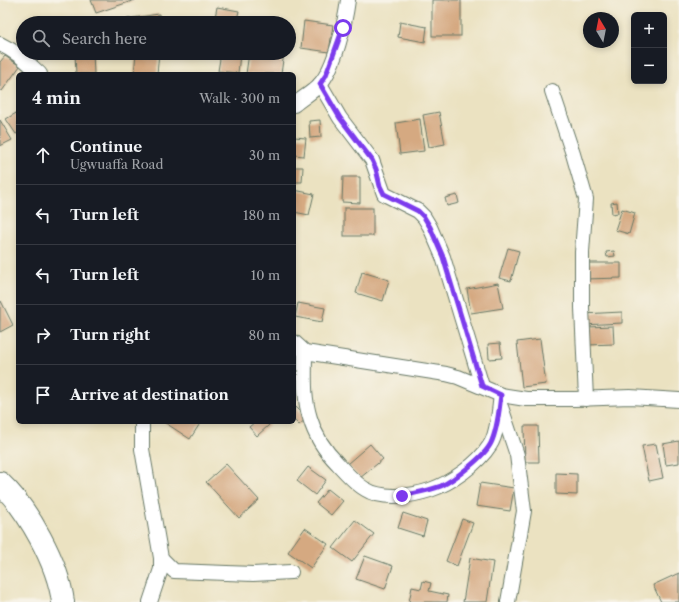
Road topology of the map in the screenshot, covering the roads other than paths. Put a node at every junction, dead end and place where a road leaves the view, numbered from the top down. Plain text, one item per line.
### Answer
1 (348, 0) edge
2 (0, 44) edge
3 (16, 52) edge
4 (26, 60) edge
5 (38, 72) edge
6 (320, 84) junction
7 (552, 91) dead end
8 (296, 103) edge
9 (296, 344) edge
10 (305, 352) junction
11 (482, 386) junction
12 (586, 399) junction
13 (501, 400) junction
14 (679, 400) edge
15 (142, 424) edge
16 (0, 483) edge
17 (161, 558) junction
18 (291, 572) dead end
19 (63, 602) edge
20 (150, 602) edge
21 (508, 602) edge

1 - 6 street
2 - 3 street
4 - 5 street
6 - 8 street
6 - 11 street
7 - 12 street
9 - 10 street
10 - 11 street
10 - 13 street
11 - 13 street
12 - 13 street
12 - 14 street
13 - 21 street
15 - 17 street
16 - 19 main road
17 - 18 street
17 - 20 street

